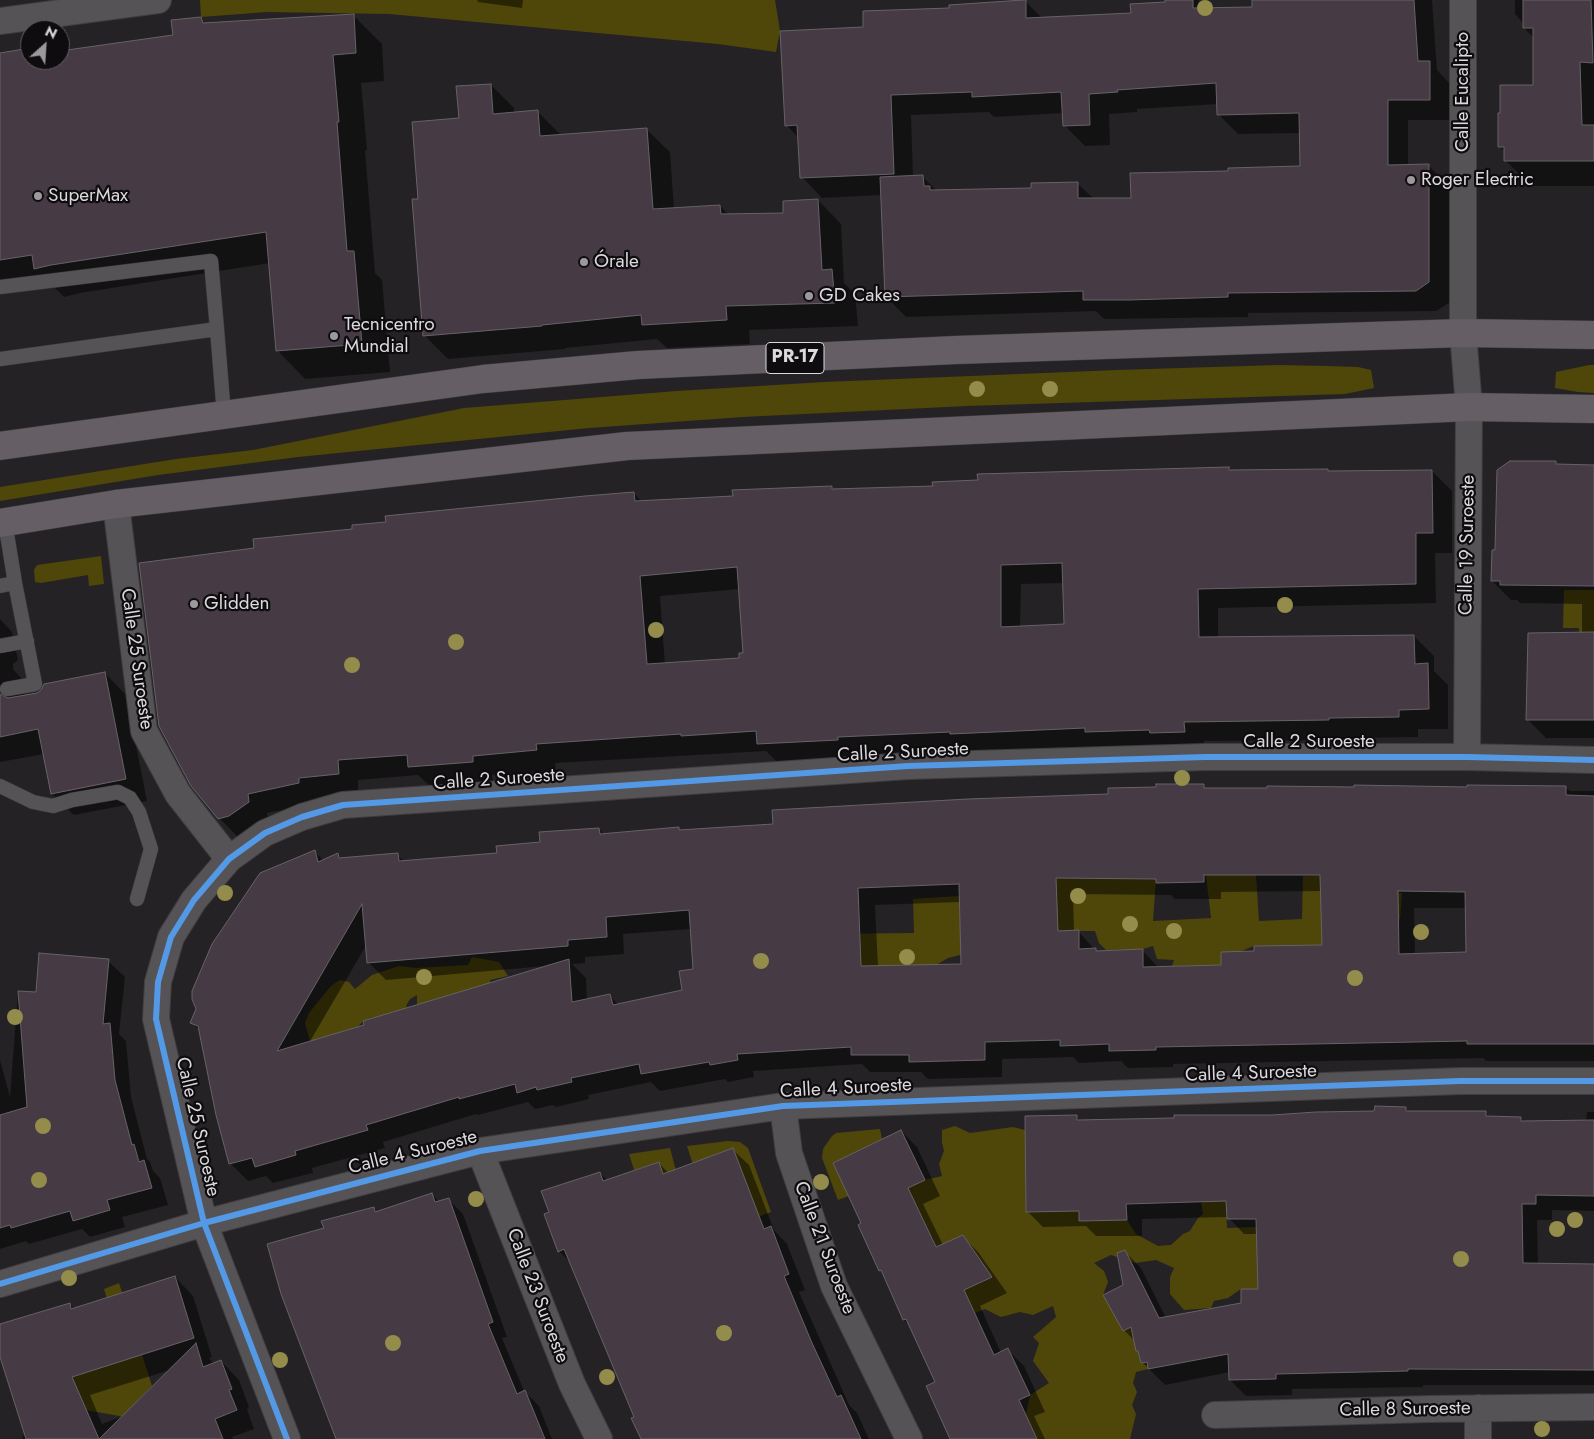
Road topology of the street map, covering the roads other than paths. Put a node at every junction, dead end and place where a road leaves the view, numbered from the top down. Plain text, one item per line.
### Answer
1 (158, 0) edge
2 (1463, 0) edge
3 (0, 21) edge
4 (0, 287) edge
5 (217, 329) junction
6 (1464, 334) junction
7 (1594, 335) edge
8 (0, 359) edge
9 (1469, 407) junction
10 (1594, 409) edge
11 (224, 415) junction
12 (0, 446) edge
13 (116, 504) junction
14 (3, 523) edge
15 (15, 583) junction
16 (0, 586) edge
17 (27, 641) junction
18 (0, 646) edge
19 (7, 689) dead end
20 (1467, 757) junction
21 (1594, 760) edge
22 (0, 786) edge
23 (229, 859) junction
24 (136, 899) dead end
25 (1594, 1081) edge
26 (783, 1106) junction
27 (480, 1151) junction
28 (204, 1224) junction
29 (0, 1284) edge
30 (1594, 1407) edge
31 (1478, 1408) junction
32 (1215, 1415) dead end
33 (287, 1439) edge
34 (599, 1439) edge
35 (909, 1439) edge
36 (1478, 1439) edge

1 - 3 street
2 - 6 street, Calle Eucalipto
4 - 5 lane
5 - 8 lane
5 - 11 lane
6 - 7 main road, PR-17
6 - 9 street, Calle 19 Suroeste
6 - 11 main road, PR-17
9 - 10 main road
9 - 13 main road
9 - 20 street, Calle 19 Suroeste
11 - 12 main road, PR-17
13 - 14 main road
13 - 23 street, Calle 25 Suroeste
14 - 15 lane
15 - 16 lane
15 - 17 lane
17 - 18 lane
17 - 19 lane
20 - 21 street, Calle 2 Suroeste
20 - 23 street, Calle 2 Suroeste
22 - 24 lane
23 - 28 street, Calle 25 Suroeste
25 - 26 street, Calle 4 Suroeste
26 - 27 street, Calle 4 Suroeste
26 - 35 street, Calle 21 Suroeste
27 - 28 street, Calle 4 Suroeste
27 - 34 street, Calle 23 Suroeste
28 - 29 street, Calle 4 Suroeste
28 - 33 street, Calle 25 Suroeste
30 - 31 street, Calle 8 Suroeste
31 - 32 street, Calle 8 Suroeste
31 - 36 street

